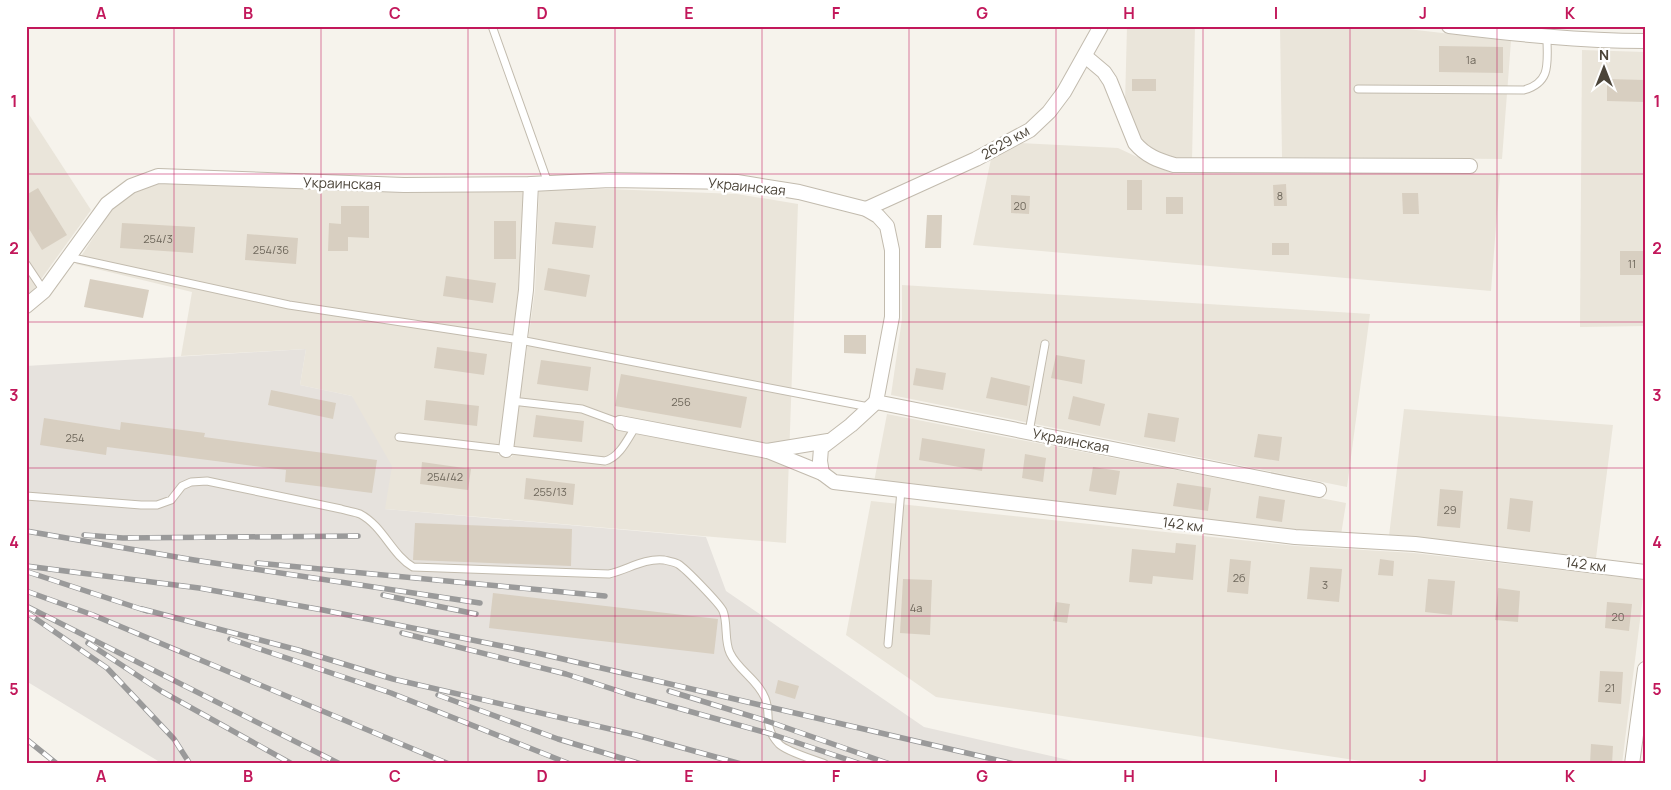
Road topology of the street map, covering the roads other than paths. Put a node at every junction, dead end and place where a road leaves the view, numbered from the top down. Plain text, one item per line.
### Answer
1 (492, 26) edge
2 (1101, 26) edge
3 (1449, 26) edge
4 (1547, 38) junction
5 (1645, 41) edge
6 (1085, 56) junction
7 (1358, 89) dead end
8 (1470, 166) dead end
9 (548, 183) junction
10 (531, 184) junction
11 (866, 209) junction
12 (69, 257) junction
13 (26, 264) edge
14 (44, 291) junction
15 (26, 306) edge
16 (520, 340) junction
17 (1045, 344) dead end
18 (512, 401) junction
19 (873, 404) junction
20 (620, 423) joint
21 (636, 426) junction
22 (1028, 432) junction
23 (399, 436) dead end
24 (828, 441) junction
25 (506, 450) junction
26 (767, 451) junction
27 (822, 473) junction
28 (901, 490) junction
29 (1319, 490) dead end
30 (26, 496) edge
31 (1645, 572) edge
32 (888, 644) dead end
33 (1645, 669) edge
34 (824, 764) edge
35 (1632, 764) edge

1 - 9 lane
2 - 6 street, 2629 км
3 - 4 street
4 - 5 street
4 - 7 lane
6 - 8 street
6 - 11 street, 2629 км
9 - 10 street, Украинская
9 - 11 street, Украинская
10 - 12 street, Украинская
10 - 16 street
11 - 19 street, Украинская
12 - 14 street, Украинская
12 - 16 lane
13 - 14 lane
14 - 15 street, Украинская
16 - 18 street
16 - 19 lane
17 - 22 lane
18 - 20 lane
18 - 25 street
19 - 22 street, Украинская
19 - 24 street
20 - 21 street
21 - 25 lane
21 - 26 street
22 - 29 street, Украинская
23 - 25 lane
24 - 26 street
24 - 27 street
26 - 27 street, 142 км
27 - 28 street, 142 км
28 - 31 street, 142 км
28 - 32 lane
30 - 34 lane
33 - 35 street

